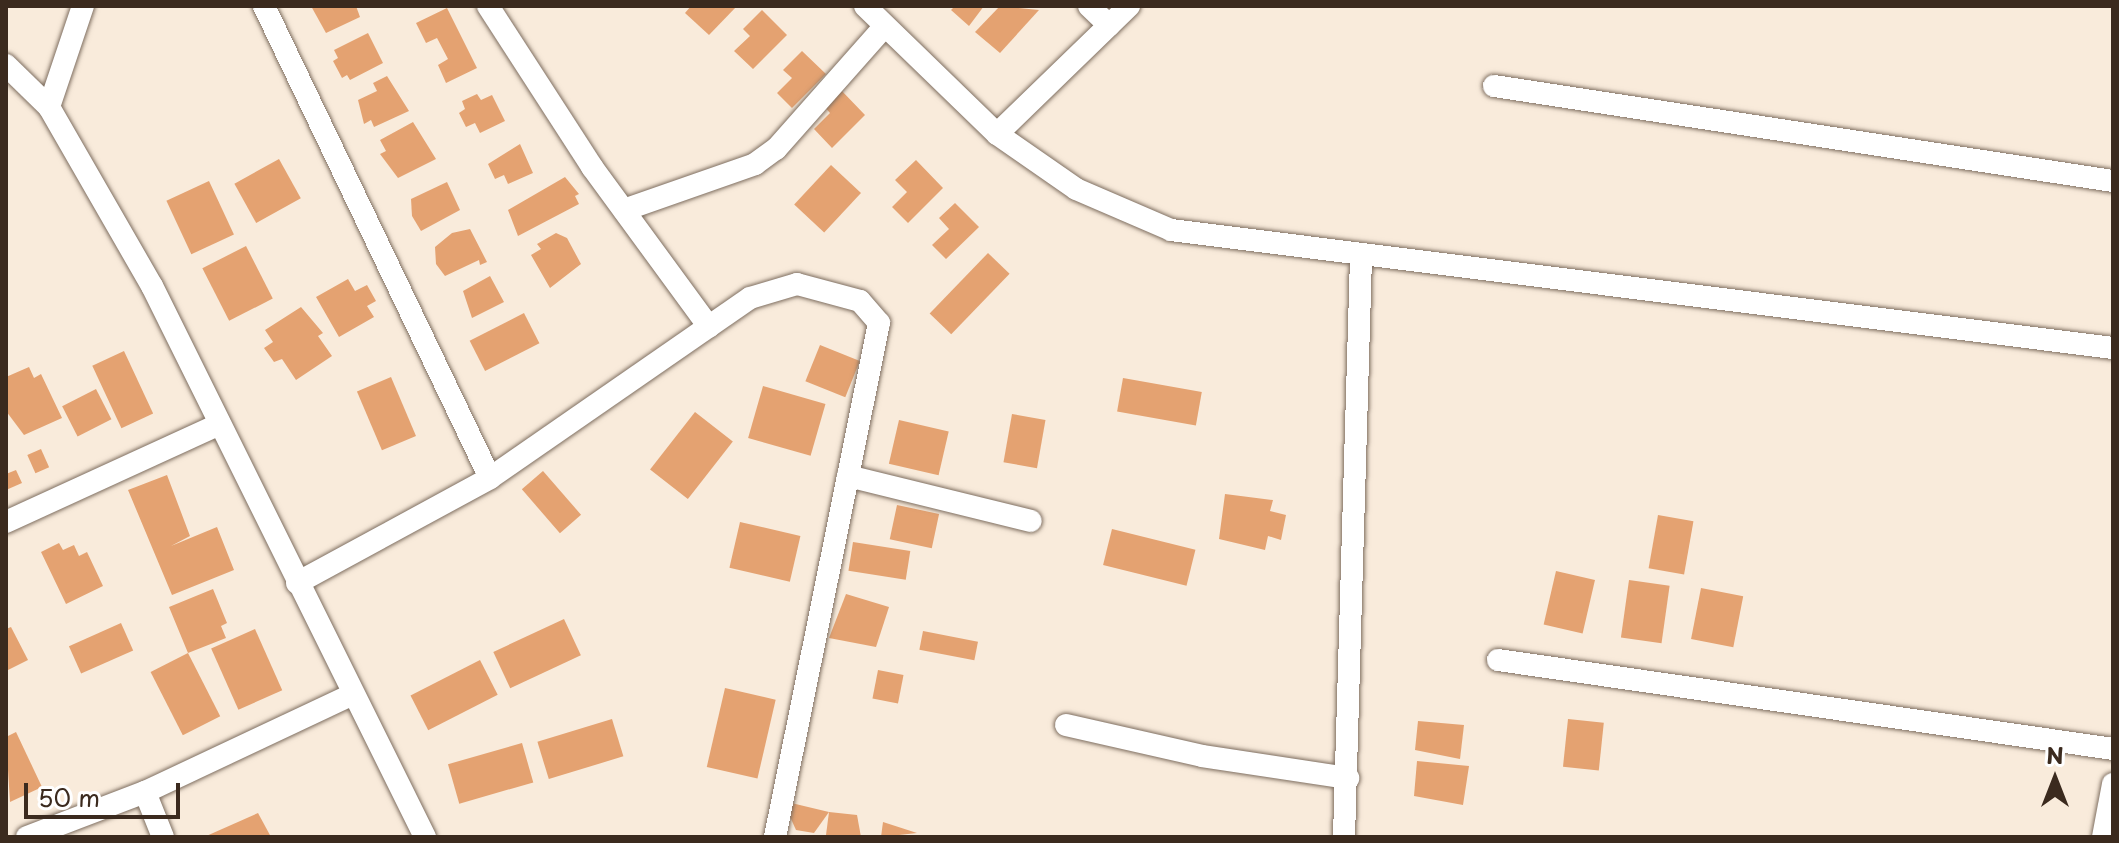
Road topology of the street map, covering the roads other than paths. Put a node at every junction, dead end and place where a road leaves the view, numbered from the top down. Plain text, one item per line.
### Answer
1 (83, 6) edge
2 (264, 6) edge
3 (488, 6) edge
4 (865, 6) edge
5 (1089, 6) edge
6 (1129, 6) edge
7 (1109, 25) junction
8 (885, 26) junction
9 (6, 65) edge
10 (1494, 86) dead end
11 (49, 107) junction
12 (997, 134) junction
13 (2113, 181) edge
14 (624, 210) junction
15 (1361, 256) junction
16 (709, 327) junction
17 (2113, 348) edge
18 (220, 424) junction
19 (848, 476) junction
20 (490, 478) junction
21 (1031, 521) dead end
22 (6, 522) edge
23 (297, 583) junction
24 (1498, 660) dead end
25 (353, 694) junction
26 (1066, 725) dead end
27 (2113, 749) edge
28 (1348, 778) junction
29 (2113, 784) edge
30 (145, 792) junction
31 (27, 837) edge
32 (163, 837) edge
33 (425, 837) edge
34 (775, 837) edge
35 (1344, 837) edge
36 (2103, 837) edge

1 - 11 street
2 - 20 street
3 - 14 street
4 - 8 street
5 - 7 street
6 - 7 street
7 - 12 street
8 - 12 street
8 - 14 street
9 - 11 street
10 - 13 street
11 - 18 street
12 - 15 street
14 - 16 street
15 - 17 street
15 - 28 street
16 - 19 street
16 - 20 street
18 - 22 street
18 - 23 street
19 - 21 street
19 - 34 street
20 - 23 street
23 - 25 street
24 - 27 street
25 - 30 street
25 - 33 street
26 - 28 street
28 - 35 street
29 - 36 street
30 - 31 street
30 - 32 street

